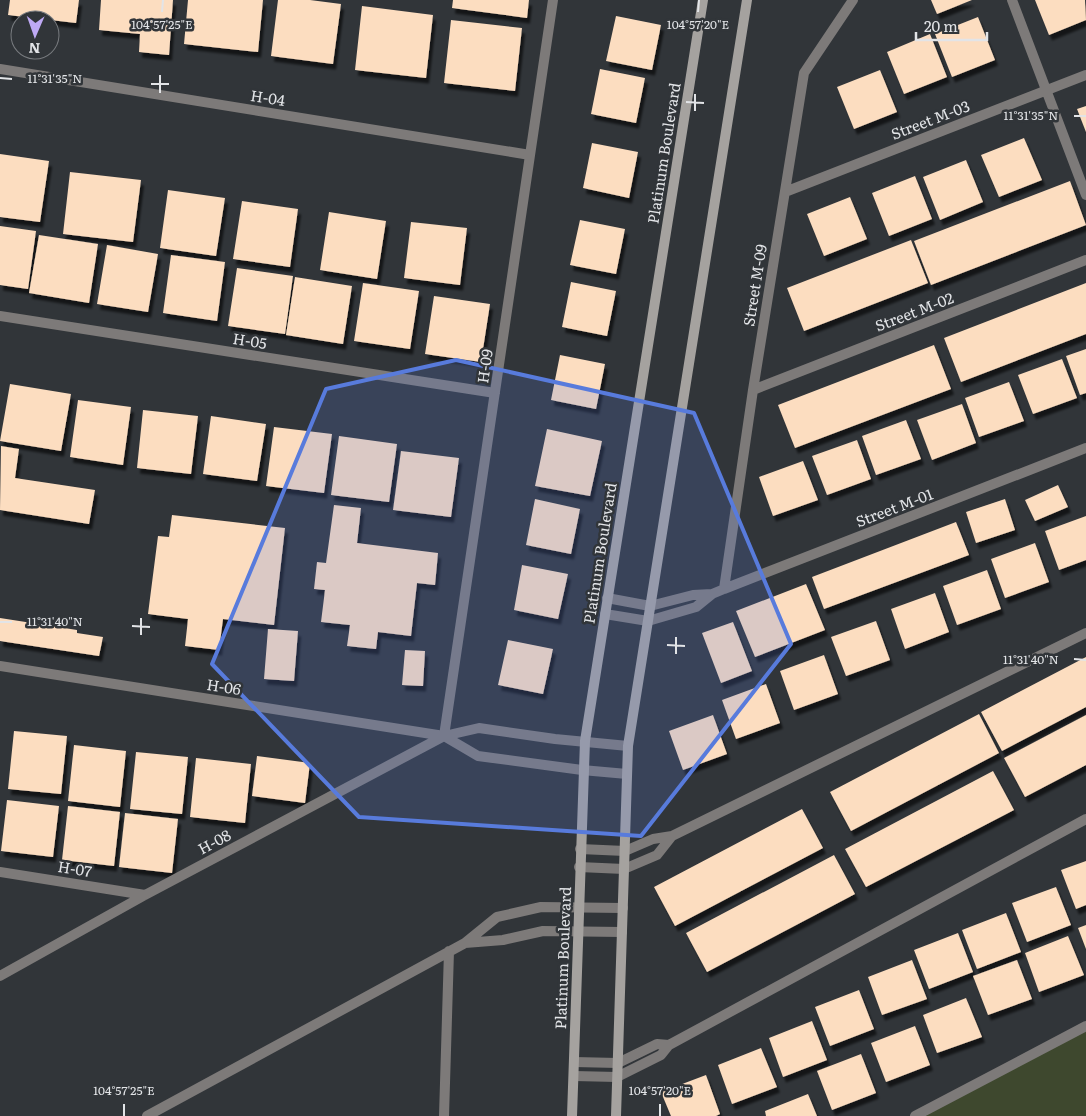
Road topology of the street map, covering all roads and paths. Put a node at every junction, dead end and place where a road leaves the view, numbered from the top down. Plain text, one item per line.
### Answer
1 (553, 0) edge
2 (703, 0) edge
3 (747, 0) edge
4 (853, 0) edge
5 (1012, 0) edge
6 (0, 69) edge
7 (1086, 75) edge
8 (1046, 90) junction
9 (530, 155) junction
10 (785, 192) junction
11 (1086, 195) edge
12 (1086, 260) edge
13 (0, 316) edge
14 (753, 390) junction
15 (495, 393) junction
16 (1086, 448) edge
17 (724, 589) junction
18 (712, 594) junction
19 (607, 598) junction
20 (650, 606) junction
21 (605, 614) junction
22 (648, 621) junction
23 (1086, 633) edge
24 (0, 666) edge
25 (444, 736) junction
26 (585, 741) junction
27 (628, 746) junction
28 (582, 770) junction
29 (627, 774) junction
30 (1086, 819) edge
31 (672, 836) junction
32 (580, 849) junction
33 (625, 851) junction
34 (580, 867) junction
35 (624, 869) junction
36 (0, 872) edge
37 (145, 895) junction
38 (578, 907) junction
39 (623, 908) junction
40 (578, 931) junction
41 (622, 932) junction
42 (465, 943) junction
43 (449, 951) junction
44 (0, 976) edge
45 (1086, 1026) edge
46 (669, 1045) junction
47 (574, 1062) junction
48 (618, 1063) junction
49 (574, 1076) junction
50 (617, 1077) junction
51 (147, 1116) edge
52 (444, 1116) edge
53 (572, 1116) edge
54 (616, 1116) edge
55 (915, 1116) edge

1 - 9 street, H-09
2 - 19 street, Platinum Boulevard
3 - 20 street
4 - 10 street, Street M-09
5 - 8 street
6 - 9 street, H-04
7 - 8 street, Street M-03
8 - 10 street, Street M-03
8 - 11 street
9 - 15 street, H-09
10 - 14 street, Street M-09
12 - 14 street, Street M-02
13 - 15 street, H-05
14 - 17 street, Street M-09
15 - 25 street, H-09
16 - 17 street, Street M-01
17 - 18 street, Street M-01
18 - 20 street
18 - 22 street
19 - 20 street
19 - 21 street, Platinum Boulevard
20 - 22 street
21 - 22 street
21 - 26 street, Platinum Boulevard
22 - 27 street
23 - 31 street
24 - 25 street, H-06
25 - 26 street
25 - 28 street
25 - 37 street, H-08
26 - 27 street
26 - 28 street, Platinum Boulevard
27 - 29 street
28 - 29 street
28 - 32 street, Platinum Boulevard
29 - 33 street
30 - 46 street
31 - 33 street
31 - 35 street
32 - 33 street
32 - 34 street, Platinum Boulevard
33 - 35 street
34 - 35 street
34 - 38 street, Platinum Boulevard
35 - 39 street
36 - 37 street, H-07
37 - 44 street, H-08
38 - 39 street
38 - 40 street, Platinum Boulevard
38 - 42 street
39 - 41 street
40 - 41 street
40 - 42 street
40 - 47 street, Platinum Boulevard
41 - 48 street
42 - 43 street
43 - 51 street
43 - 52 street
45 - 55 street
46 - 48 street
46 - 50 street
47 - 48 street
47 - 49 street, Platinum Boulevard
48 - 50 street
49 - 50 street
49 - 53 street, Platinum Boulevard
50 - 54 street

